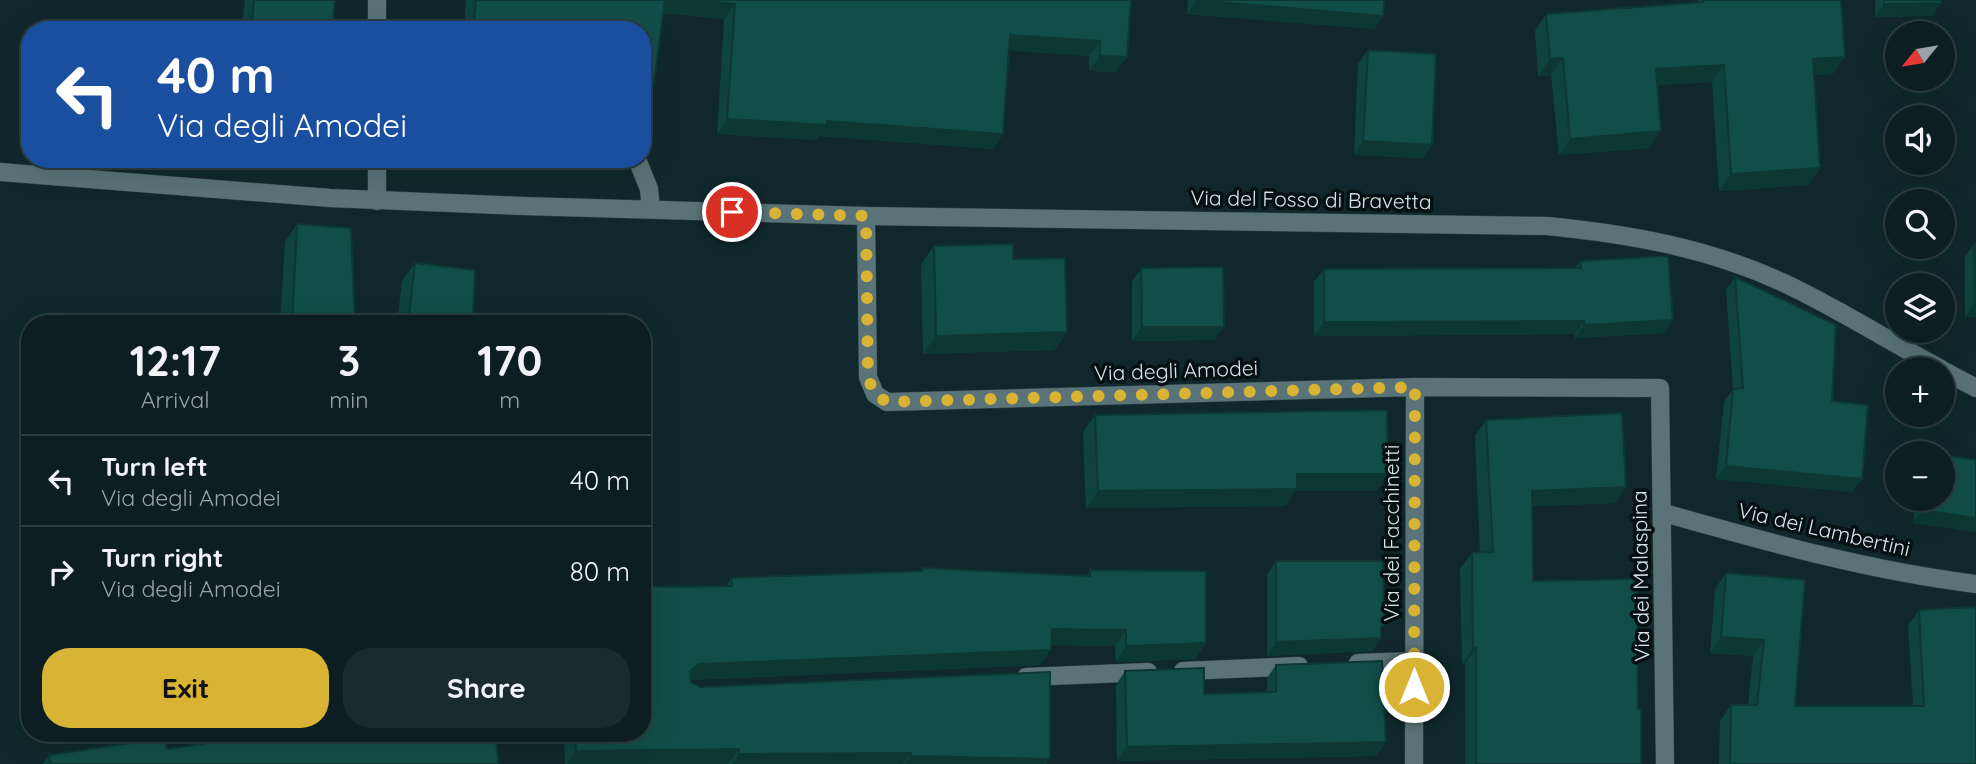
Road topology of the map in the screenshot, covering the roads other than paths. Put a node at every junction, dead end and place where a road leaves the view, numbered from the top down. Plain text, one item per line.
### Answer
1 (377, 0) edge
2 (377, 21) edge
3 (377, 168) edge
4 (640, 168) edge
5 (0, 172) edge
6 (377, 201) junction
7 (651, 209) junction
8 (866, 216) junction
9 (1919, 357) edge
10 (1955, 377) edge
11 (1415, 387) junction
12 (1660, 388) joint
13 (1976, 388) edge
14 (1664, 513) junction
15 (1976, 584) edge
16 (1414, 661) junction
17 (1344, 664) edge
18 (1317, 665) edge
19 (1010, 678) edge
20 (1414, 764) edge
21 (1665, 764) edge

1 - 2 street
3 - 6 street
4 - 7 street
5 - 6 street, Via del Fosso di Bravetta
6 - 7 street, Via del Fosso di Bravetta
7 - 8 street, Via del Fosso di Bravetta
8 - 9 street, Via del Fosso di Bravetta
8 - 11 street, Via degli Amodei
10 - 13 street, Via del Fosso di Bravetta
11 - 12 street, Via degli Amodei
11 - 16 street, Via dei Facchinetti
12 - 14 street, Via dei Malaspina
14 - 15 street, Via dei Lambertini
14 - 21 street, Via dei Malaspina
16 - 17 street
16 - 20 street, Via dei Facchinetti
18 - 19 street

